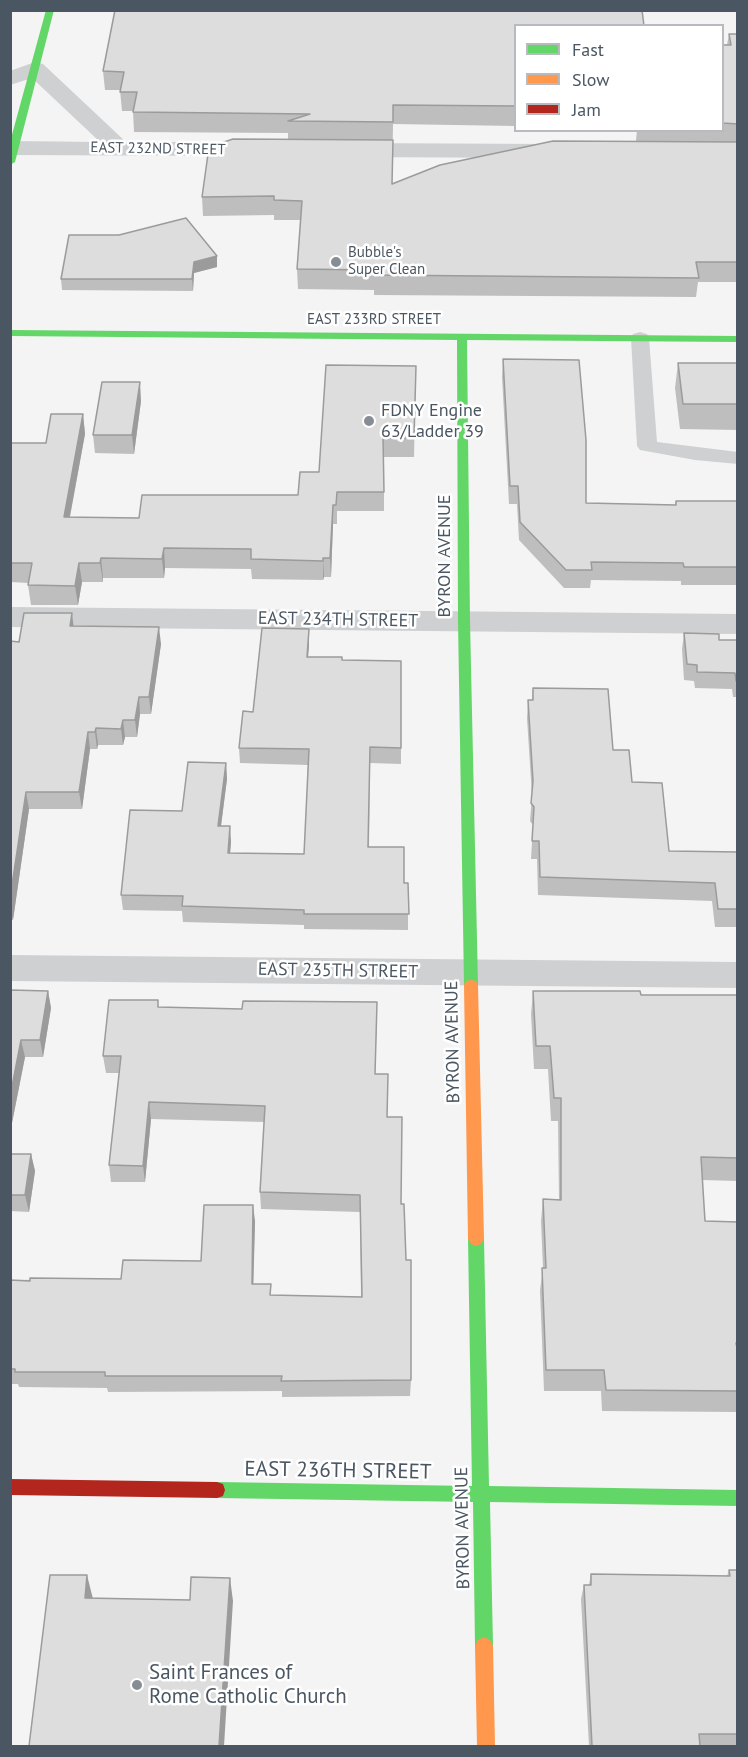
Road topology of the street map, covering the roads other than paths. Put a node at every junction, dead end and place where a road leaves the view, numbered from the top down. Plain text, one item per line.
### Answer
1 (50, 10) edge
2 (35, 69) junction
3 (10, 79) edge
4 (121, 149) junction
5 (275, 150) edge
6 (322, 150) edge
7 (570, 151) edge
8 (12, 153) edge
9 (10, 333) edge
10 (462, 337) junction
11 (640, 338) junction
12 (738, 339) edge
13 (738, 458) edge
14 (10, 617) edge
15 (464, 621) junction
16 (738, 624) edge
17 (10, 968) edge
18 (470, 972) junction
19 (738, 975) edge
20 (10, 1487) edge
21 (480, 1494) junction
22 (738, 1498) edge
23 (486, 1746) edge

1 - 2 street
2 - 3 street
2 - 4 street
2 - 8 street
4 - 5 street, EAST 232ND STREET
4 - 8 street, EAST 232ND STREET
6 - 7 street
9 - 10 street, EAST 233RD STREET
10 - 11 street, EAST 233RD STREET
10 - 15 street, BYRON AVENUE
11 - 12 street, EAST 233RD STREET
11 - 13 lane
14 - 15 street, EAST 234TH STREET
15 - 16 street, EAST 234TH STREET
15 - 18 street, BYRON AVENUE
17 - 18 street, EAST 235TH STREET
18 - 19 street, EAST 235TH STREET
18 - 21 street, BYRON AVENUE
20 - 21 street, EAST 236TH STREET
21 - 22 street, EAST 236TH STREET
21 - 23 street, BYRON AVENUE

